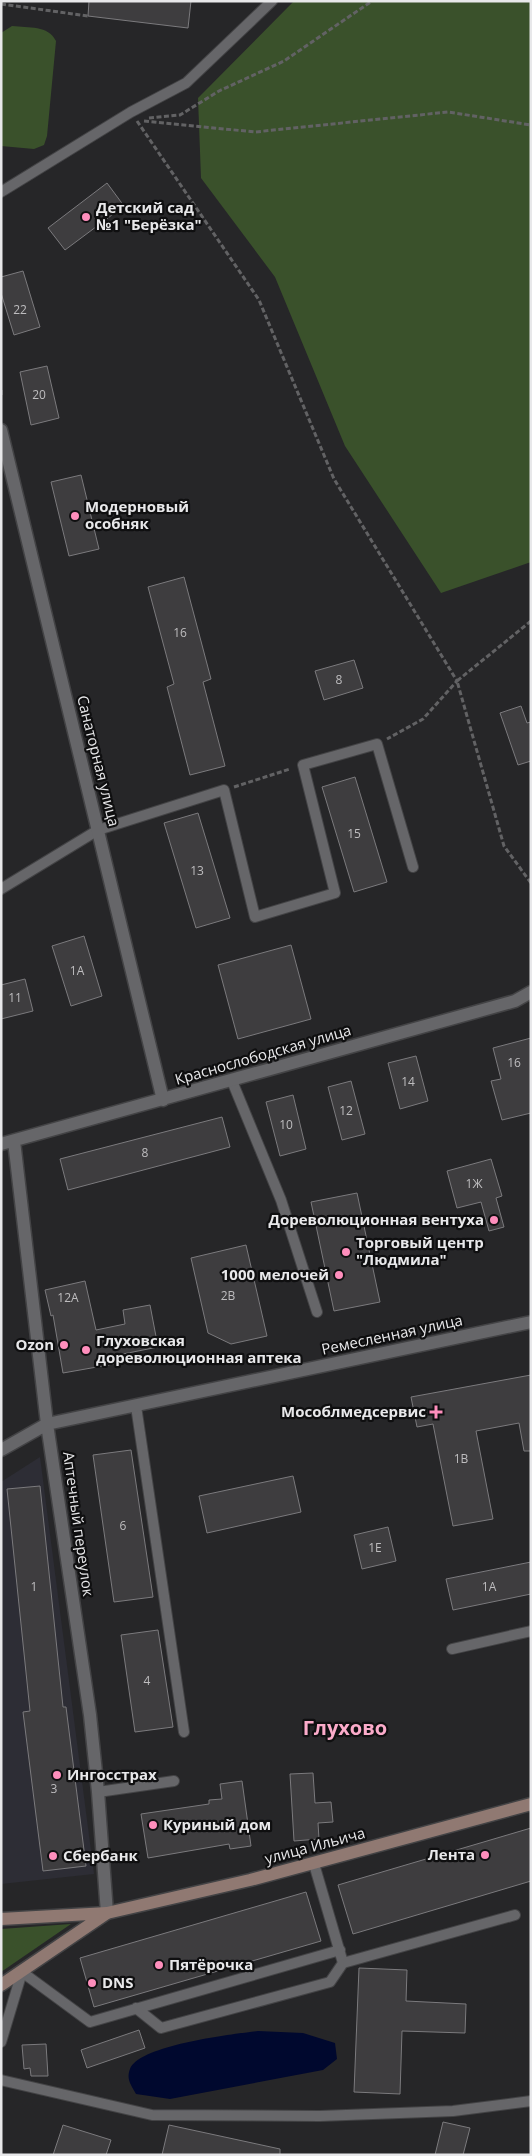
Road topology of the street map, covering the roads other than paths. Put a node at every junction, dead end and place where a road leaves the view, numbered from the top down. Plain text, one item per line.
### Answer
1 (272, 1) edge
2 (1, 192) edge
3 (1, 430) edge
4 (98, 830) junction
5 (413, 867) dead end
6 (1, 889) edge
7 (531, 992) edge
8 (232, 1081) junction
9 (163, 1100) junction
10 (8, 1142) edge
11 (317, 1312) dead end
12 (531, 1322) edge
13 (136, 1406) junction
14 (47, 1424) junction
15 (1, 1450) edge
16 (531, 1631) edge
17 (452, 1649) dead end
18 (184, 1732) dead end
19 (174, 1781) dead end
20 (98, 1792) junction
21 (531, 1804) edge
22 (314, 1864) junction
23 (107, 1913) junction
24 (515, 1915) dead end
25 (1, 1919) edge
26 (340, 1950) junction
27 (343, 1963) junction
28 (22, 1972) junction
29 (1, 1985) edge
30 (136, 2008) junction
31 (1, 2042) edge
32 (1, 2080) edge
33 (531, 2101) edge

1 - 2 lane
3 - 4 street, Санаторная улица
4 - 5 lane
4 - 6 lane
4 - 9 street, Санаторная улица
7 - 8 street, Краснослободская улица
8 - 9 street, Краснослободская улица
8 - 11 lane
9 - 10 street, Краснослободская улица
10 - 14 street, Аптечный переулок
12 - 13 street, Ремесленная улица
13 - 14 street, Ремесленная улица
13 - 18 lane
14 - 15 street, Ремесленная улица
14 - 20 street, Аптечный переулок
16 - 17 lane
19 - 20 lane
20 - 23 street, Аптечный переулок
21 - 22 main road, улица Ильича
22 - 23 main road, улица Ильича
22 - 26 lane
23 - 25 main road
23 - 28 main road
24 - 27 lane
26 - 27 lane
26 - 30 lane
27 - 30 lane
28 - 29 main road
28 - 30 lane
28 - 31 lane
32 - 33 lane

